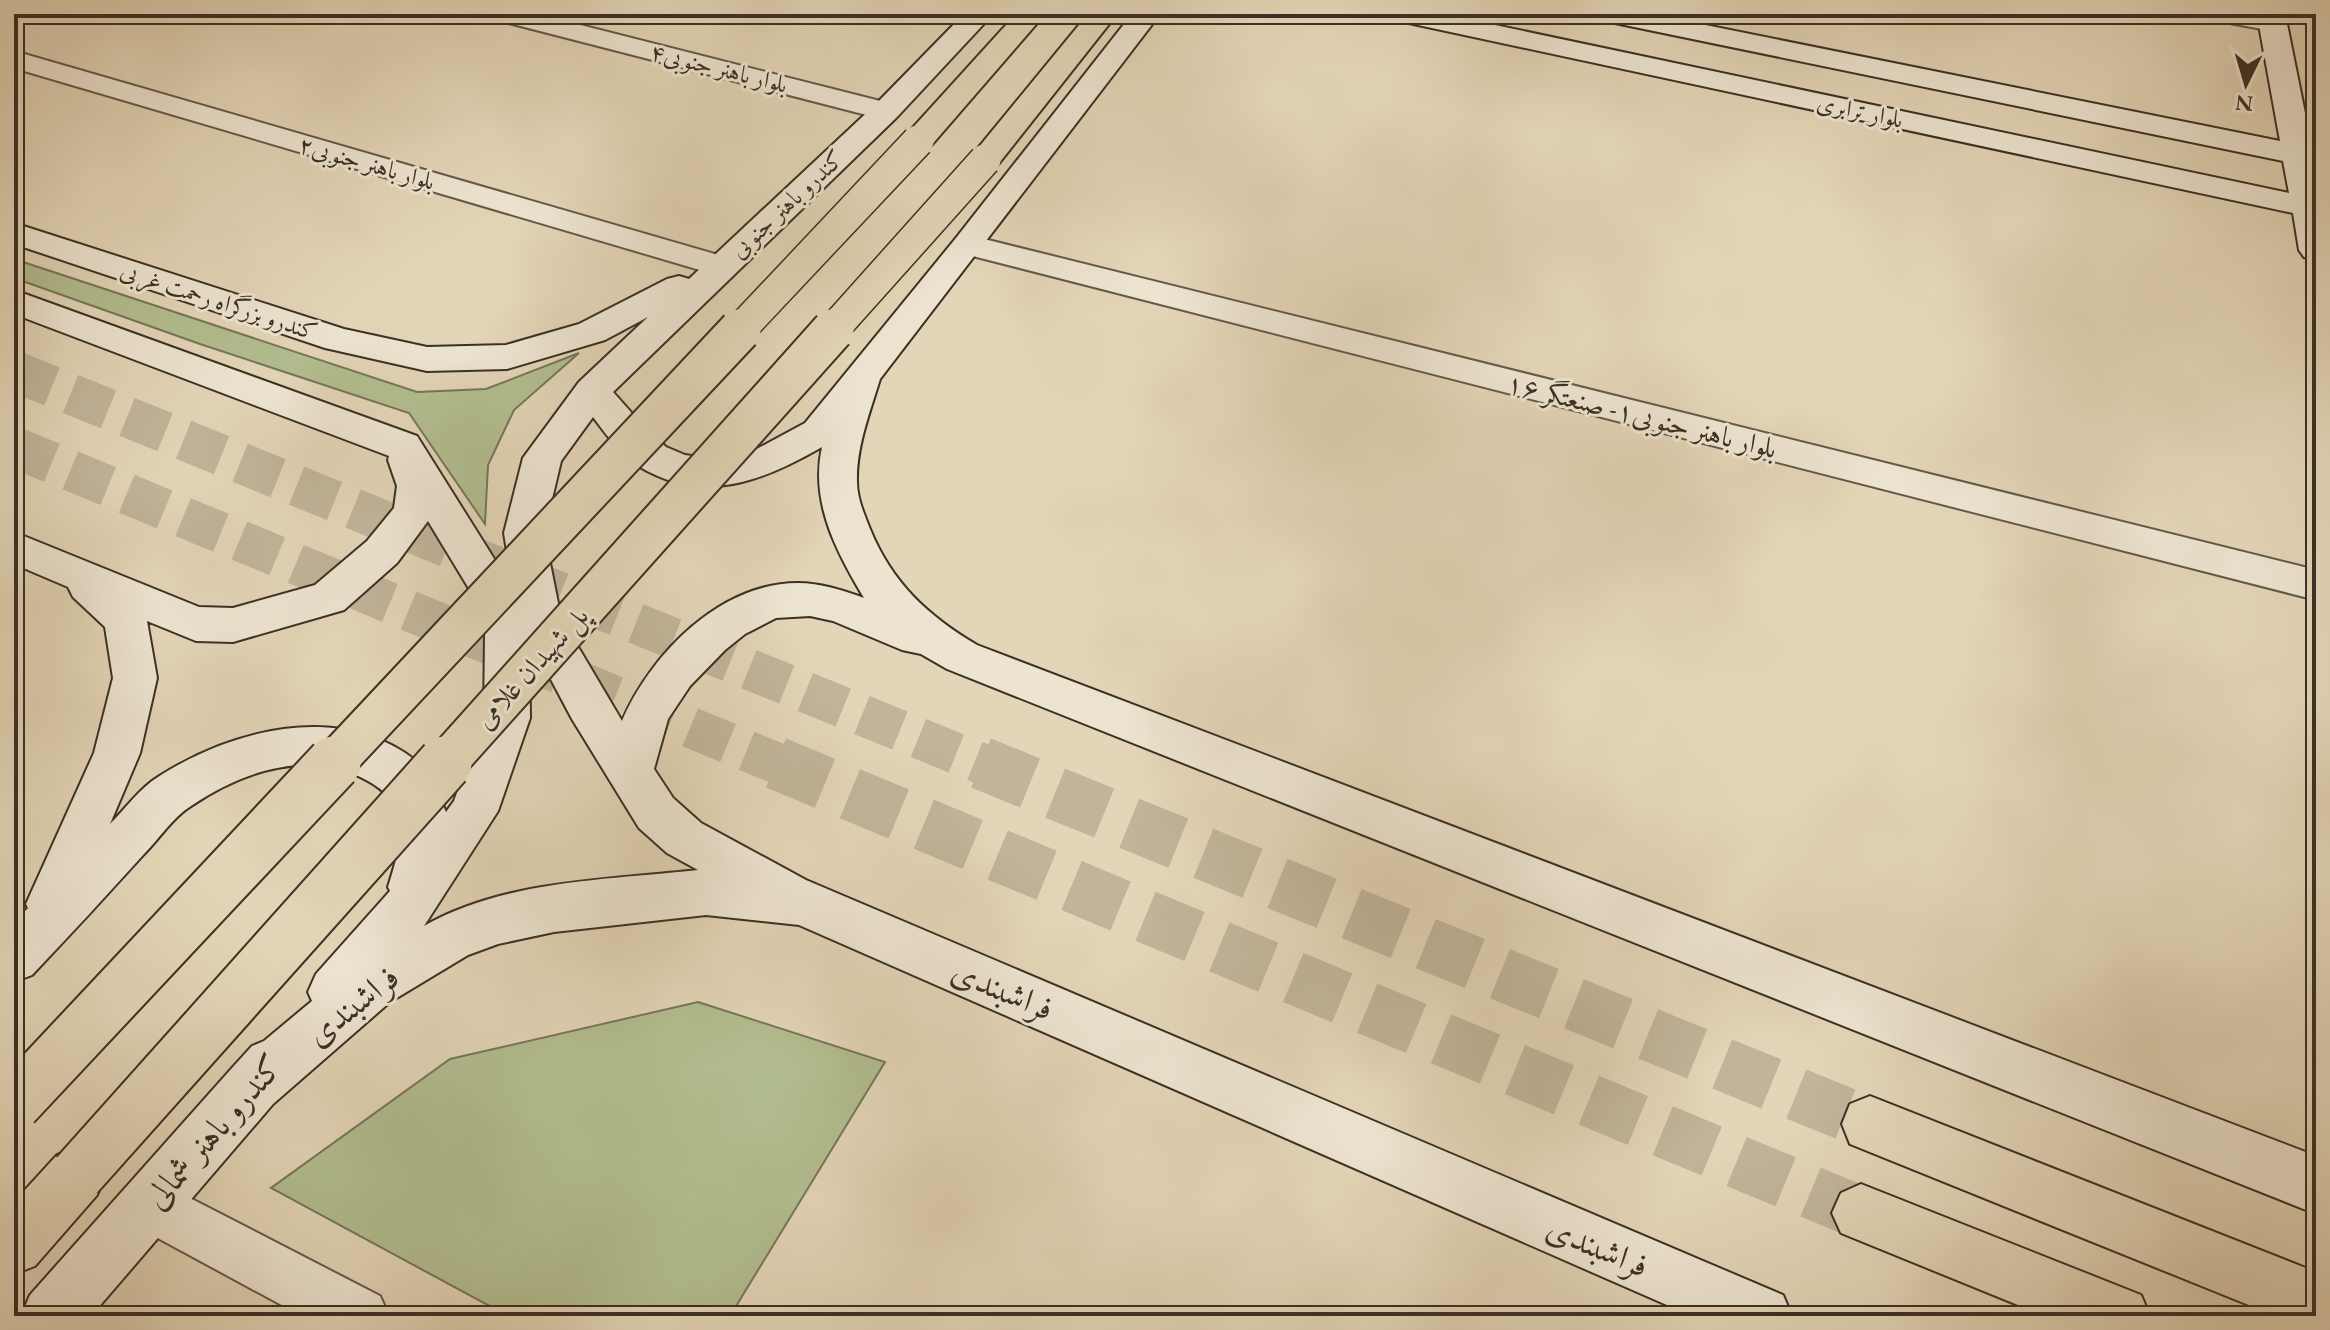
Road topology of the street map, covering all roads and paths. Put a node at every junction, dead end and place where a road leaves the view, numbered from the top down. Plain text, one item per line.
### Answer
1 (506, 14) edge
2 (979, 14) edge
3 (1031, 14) edge
4 (1103, 14) edge
5 (1146, 14) edge
6 (1404, 14) edge
7 (1610, 14) edge
8 (2222, 14) edge
9 (2272, 18) edge
10 (14, 59) edge
11 (886, 111) junction
12 (2307, 156) edge
13 (2312, 207) edge
14 (14, 233) edge
15 (968, 245) junction
16 (2316, 250) edge
17 (721, 266) junction
18 (14, 301) edge
19 (863, 376) junction
20 (592, 391) junction
21 (403, 446) junction
22 (14, 547) edge
23 (76, 576) junction
24 (2316, 585) edge
25 (950, 650) junction
26 (630, 770) junction
27 (802, 902) junction
28 (406, 910) junction
29 (22, 936) edge
30 (251, 1087) junction
31 (14, 1104) edge
32 (1870, 1124) tunnel mouth
33 (2316, 1185) edge
34 (149, 1204) junction
35 (1861, 1213) tunnel mouth
36 (14, 1245) edge
37 (2316, 1302) edge
38 (51, 1316) edge
39 (360, 1316) edge
40 (1762, 1316) edge
41 (2120, 1316) edge

1 - 11 street, بلوار باهنر جنوبی۴
2 - 11 main road, کندرو باهنر جنوبی
3 - 31 main road, bridge
4 - 36 main road, پل شهیدان غلامی, bridge
5 - 15 main road
6 - 13 main road, بلوار ترابری
7 - 12 main road, بلوار ترابری
8 - 9 street
9 - 12 main road
10 - 17 street, بلوار باهنر جنوبی۲
11 - 17 main road, کندرو باهنر جنوبی
12 - 13 main road
13 - 16 main road
14 - 17 main road, کندرو بزرگراه رحمت غربی
15 - 19 main road
15 - 24 street, بلوار باهنر جنوبی۱- صنعتگر ۱۶
17 - 20 main road, کندرو باهنر جنوبی
18 - 21 main road
19 - 20 main road
19 - 25 main road
20 - 26 main road, کندرو باهنر جنوبی
21 - 23 main road
21 - 28 main road, کندرو باهنر شمالی
22 - 23 main road
23 - 29 main road
25 - 26 main road
25 - 33 main road
26 - 27 main road, کندرو باهنر جنوبی
27 - 30 main road, فراشبندی
27 - 40 main road, فراشبندی
28 - 29 main road
28 - 30 main road, کندرو باهنر شمالی
30 - 34 main road, کندرو باهنر شمالی
32 - 37 main road
34 - 38 main road, کندرو باهنر شمالی
34 - 39 street
35 - 41 main road

